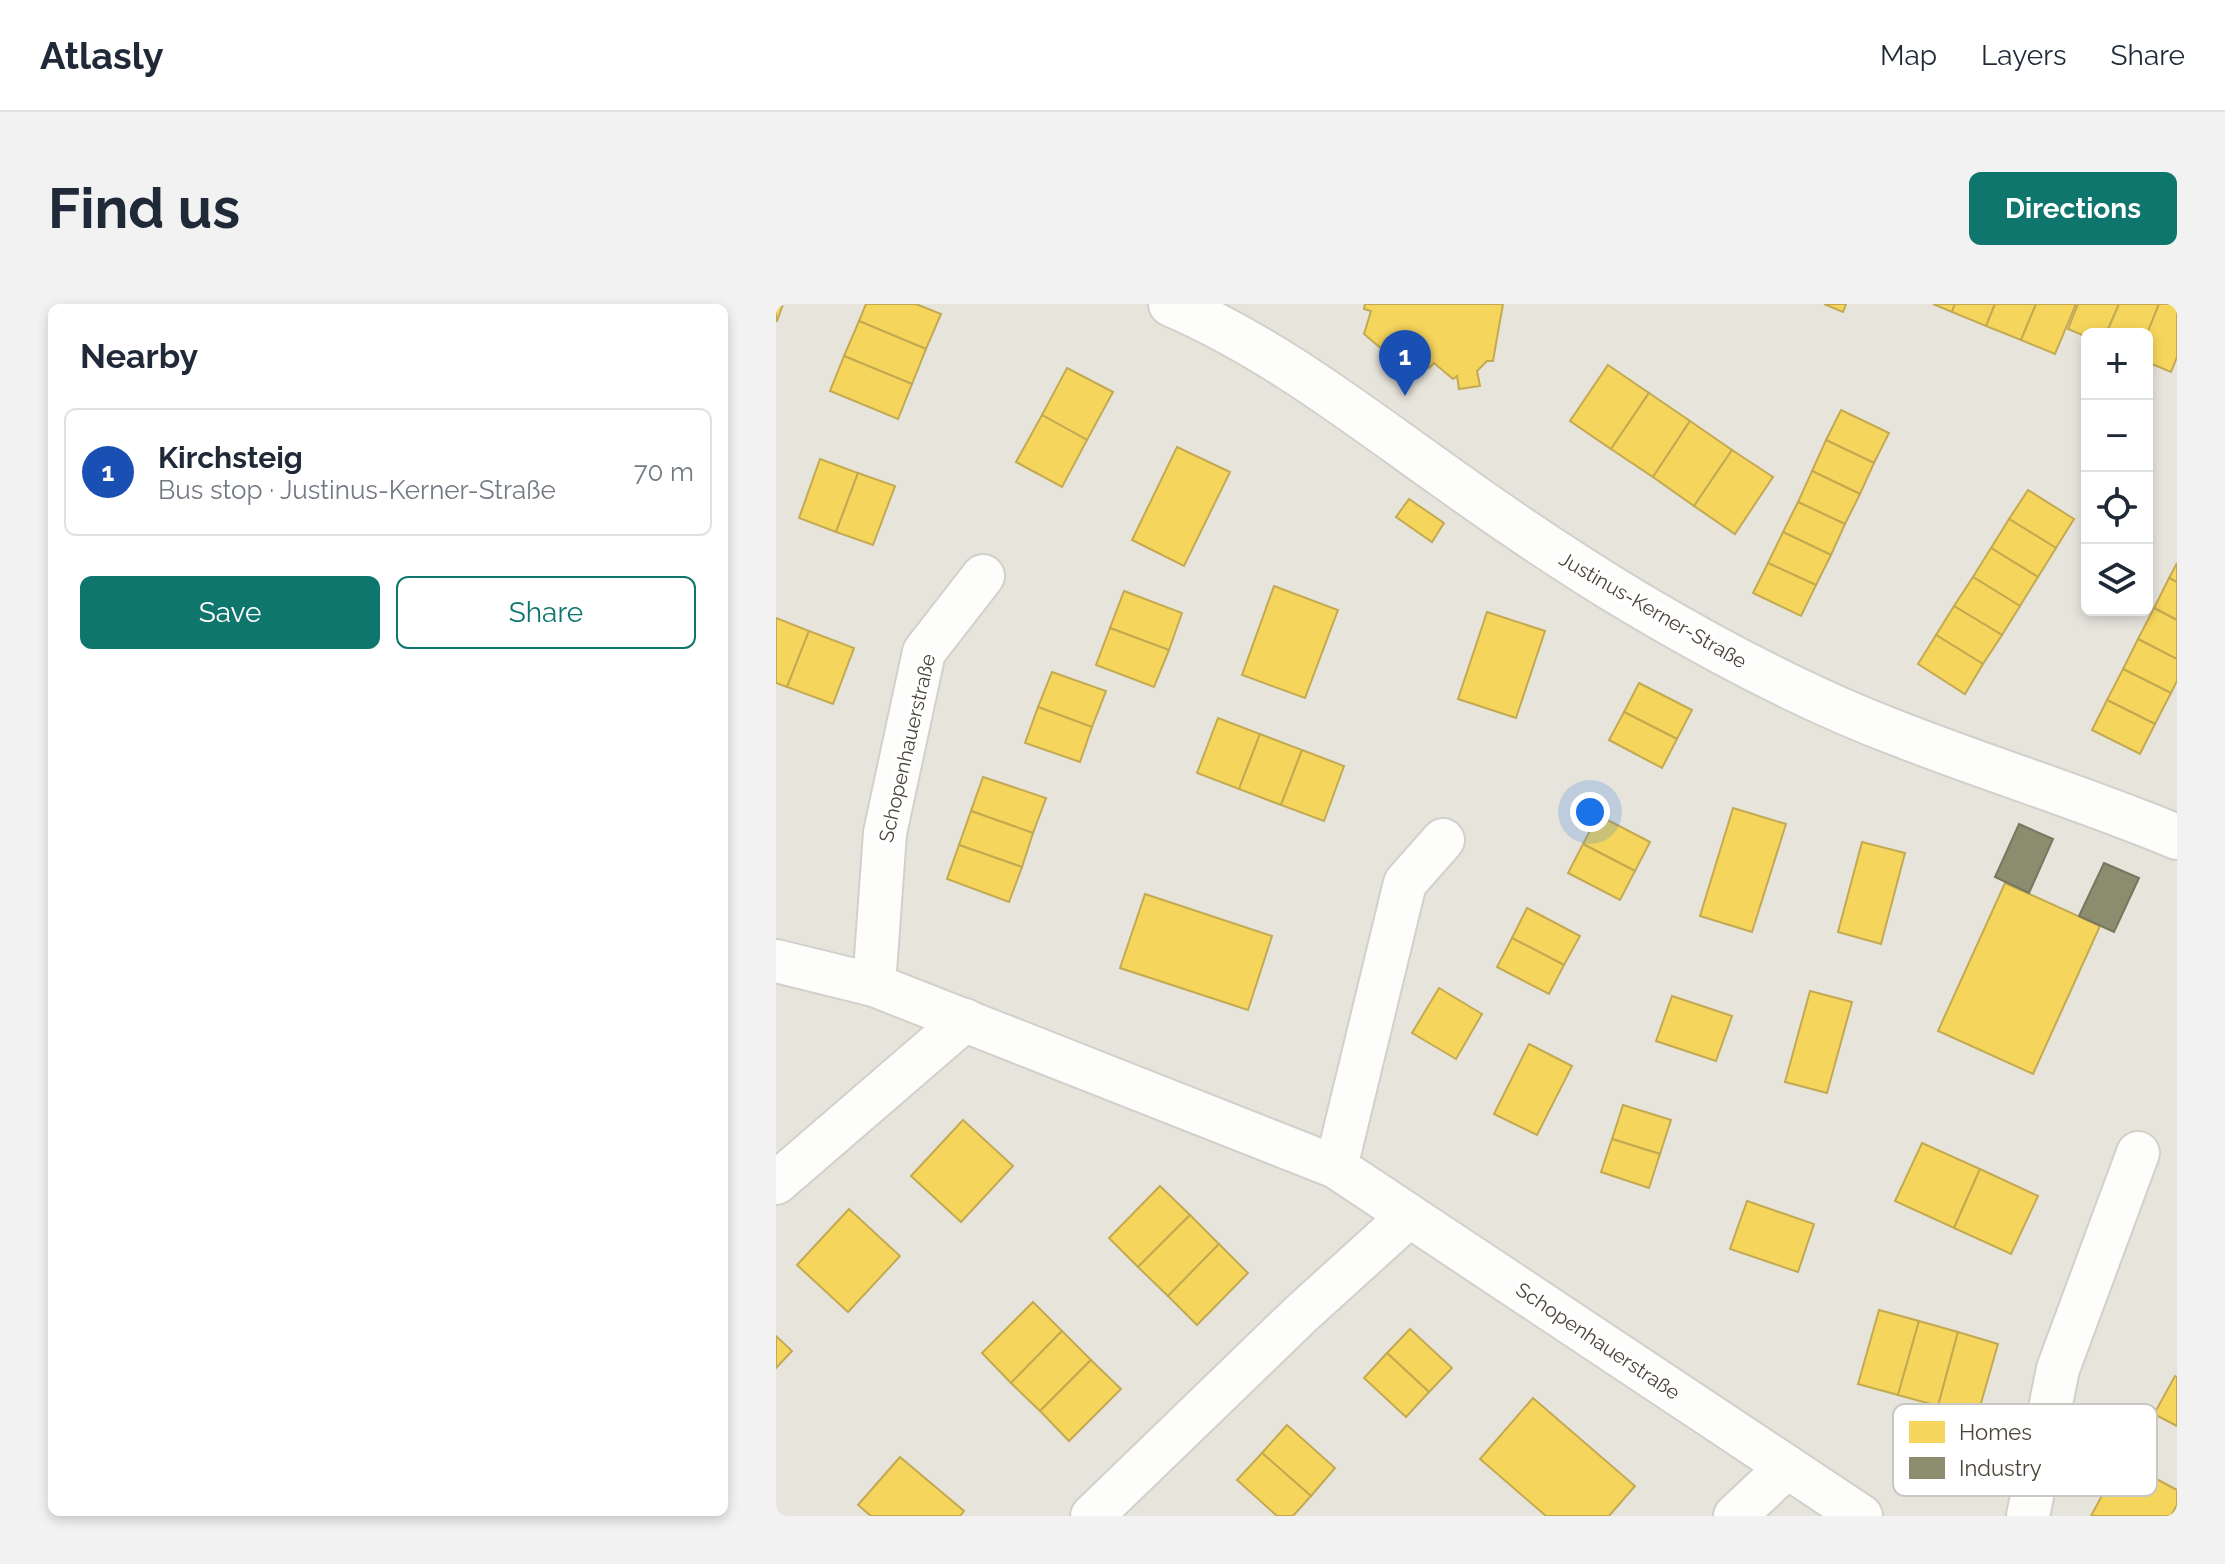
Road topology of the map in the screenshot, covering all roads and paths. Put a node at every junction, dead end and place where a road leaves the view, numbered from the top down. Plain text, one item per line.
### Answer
1 (1171, 304) edge
2 (983, 576) dead end
3 (2177, 837) edge
4 (1443, 840) dead end
5 (776, 961) edge
6 (874, 985) junction
7 (965, 1020) junction
8 (2138, 1153) dead end
9 (1336, 1167) junction
10 (776, 1183) edge
11 (1409, 1216) junction
12 (2051, 1404) edge
13 (1787, 1467) junction
14 (2032, 1496) edge
15 (1092, 1516) edge
16 (1735, 1516) edge
17 (1861, 1516) edge
18 (2028, 1516) edge

1 - 3 street, Justinus-Kerner-Straße
2 - 6 street, Schopenhauerstraße
4 - 9 street
5 - 6 street, Schopenhauerstraße
6 - 7 street, Schopenhauerstraße
7 - 9 street, Schopenhauerstraße
7 - 10 street
8 - 12 street
9 - 11 street, Schopenhauerstraße
11 - 13 street, Schopenhauerstraße
11 - 15 street
13 - 16 street
13 - 17 street, Schopenhauerstraße
14 - 18 street

